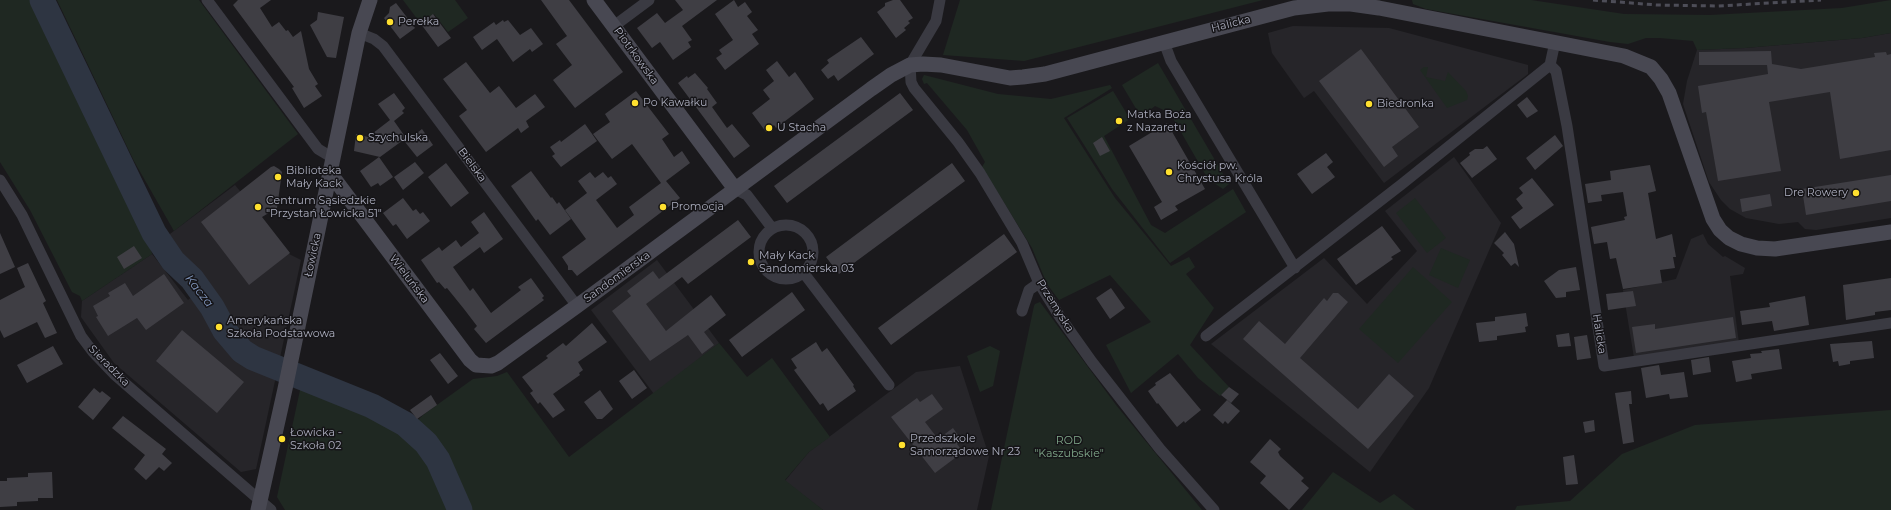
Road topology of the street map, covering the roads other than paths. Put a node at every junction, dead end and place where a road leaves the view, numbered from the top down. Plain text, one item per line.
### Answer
1 (206, 0) edge
2 (370, 0) edge
3 (594, 0) edge
4 (648, 0) edge
5 (940, 0) edge
6 (614, 26) junction
7 (359, 33) junction
8 (1164, 42) junction
9 (1555, 42) junction
10 (910, 65) junction
11 (1550, 65) junction
12 (333, 158) junction
13 (330, 173) junction
14 (0, 180) edge
15 (735, 189) junction
16 (772, 228) junction
17 (1891, 232) edge
18 (1295, 268) junction
19 (803, 272) junction
20 (1039, 283) junction
21 (577, 306) junction
22 (1022, 311) dead end
23 (1891, 323) edge
24 (1206, 336) dead end
25 (498, 363) joint
26 (889, 385) dead end
27 (263, 507) edge
28 (1214, 510) edge

1 - 12 street
2 - 7 street, Łowicka
3 - 6 street, Piotrkowska
4 - 6 street
5 - 10 street
6 - 15 street, Piotrkowska
7 - 12 street, Łowicka
7 - 21 street, Bielska
8 - 9 street, Halicka
8 - 10 street, Halicka
8 - 18 street
9 - 11 street
9 - 17 street, Halicka
10 - 15 street, Sandomierska
10 - 20 street, Przemyska
11 - 18 street
11 - 23 street, Halicka
12 - 13 street, Łowicka
13 - 25 street, Wieluńska
13 - 27 street, Łowicka
14 - 27 street, Sieradzka
15 - 16 street
15 - 21 street, Sandomierska
16 - 19 street
16 - 19 street
18 - 24 street
19 - 26 street
20 - 22 street
20 - 28 street, Przemyska
21 - 25 street, Sandomierska

